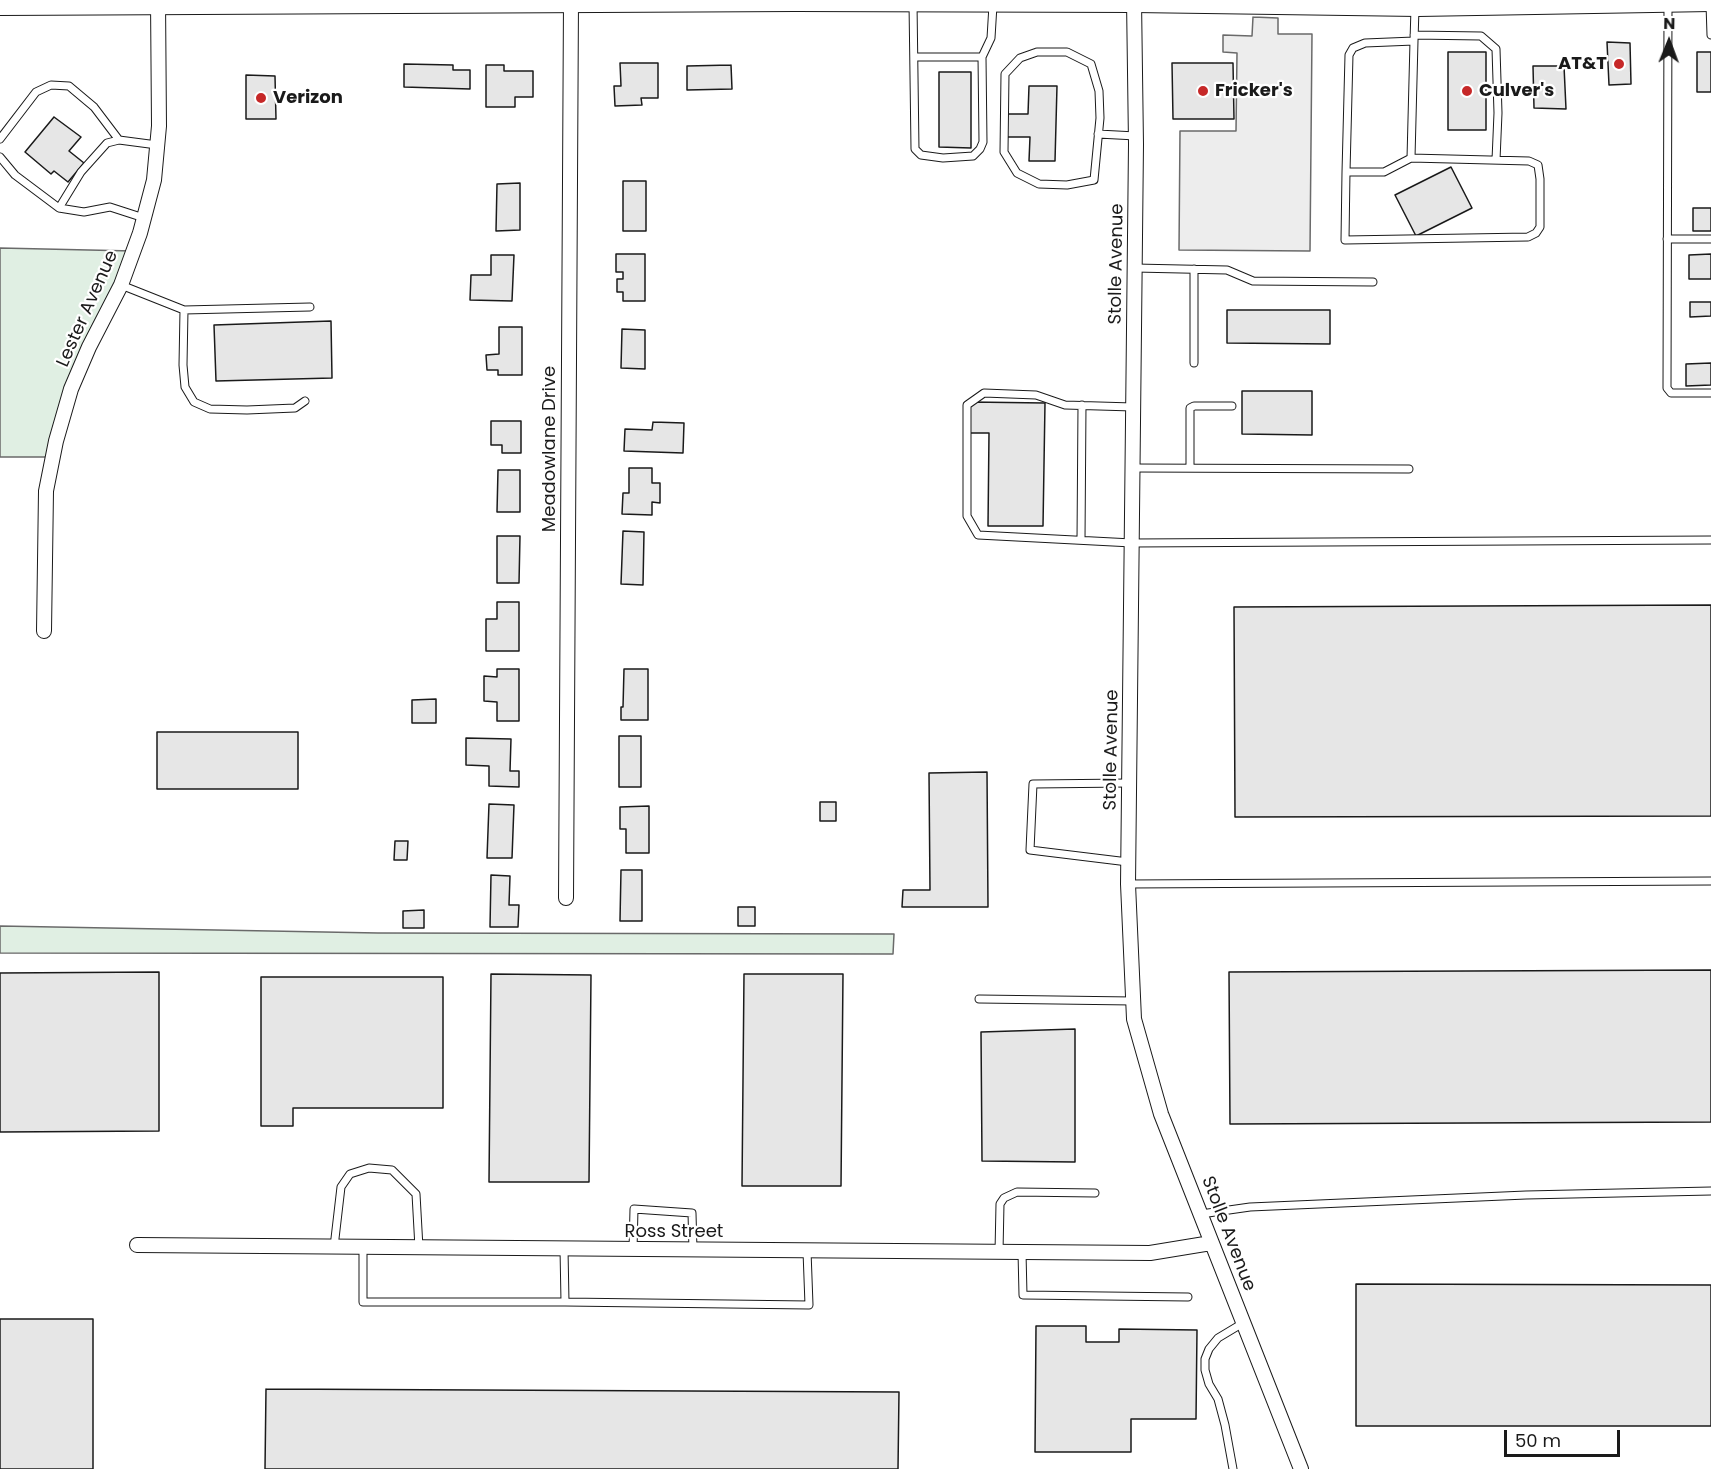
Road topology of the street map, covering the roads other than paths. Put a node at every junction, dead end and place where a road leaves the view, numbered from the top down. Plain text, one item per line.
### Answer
1 (796, 0) edge
2 (571, 1) edge
3 (913, 1) edge
4 (1134, 1) edge
5 (1710, 1) edge
6 (158, 2) edge
7 (993, 2) junction
8 (1311, 2) edge
9 (1537, 2) edge
10 (1668, 2) junction
11 (0, 5) edge
12 (1415, 6) junction
13 (1711, 35) edge
14 (1414, 38) junction
15 (914, 57) junction
16 (982, 57) junction
17 (1098, 134) junction
18 (1136, 136) junction
19 (0, 139) edge
20 (119, 140) junction
21 (157, 145) junction
22 (0, 157) edge
23 (1411, 158) junction
24 (1496, 160) junction
25 (1346, 172) junction
26 (59, 208) junction
27 (144, 218) junction
28 (1667, 239) junction
29 (1711, 239) edge
30 (1135, 268) junction
31 (1194, 269) junction
32 (1372, 282) dead end
33 (121, 285) junction
34 (310, 307) dead end
35 (184, 310) junction
36 (1194, 363) dead end
37 (1711, 393) edge
38 (305, 401) dead end
39 (1082, 405) junction
40 (1232, 406) dead end
41 (1133, 407) junction
42 (1190, 467) junction
43 (1133, 468) junction
44 (1409, 469) dead end
45 (1081, 540) junction
46 (1711, 540) edge
47 (1132, 543) junction
48 (44, 631) dead end
49 (1129, 783) junction
50 (1128, 862) junction
51 (1711, 881) edge
52 (1128, 884) junction
53 (566, 898) dead end
54 (979, 999) dead end
55 (1133, 1001) junction
56 (1711, 1191) edge
57 (1095, 1193) dead end
58 (1201, 1214) junction
59 (1211, 1243) junction
60 (137, 1245) dead end
61 (334, 1247) junction
62 (363, 1248) junction
63 (419, 1248) junction
64 (564, 1249) junction
65 (633, 1250) junction
66 (693, 1250) junction
67 (807, 1251) junction
68 (999, 1252) junction
69 (1022, 1252) junction
70 (1188, 1297) dead end
71 (566, 1302) junction
72 (1243, 1323) junction
73 (1233, 1469) edge
74 (1301, 1469) edge

1 - 2 main road
1 - 3 main road
2 - 6 main road
2 - 53 street, Meadowlane Drive
3 - 7 main road
3 - 15 lane
4 - 7 main road
4 - 8 main road
4 - 18 street, Stolle Avenue
5 - 10 main road
5 - 13 lane
6 - 11 main road
6 - 21 street, Lester Avenue
7 - 16 lane
8 - 12 main road
9 - 10 main road
9 - 12 main road
10 - 28 lane
12 - 14 lane
14 - 23 lane
14 - 24 lane
14 - 25 lane
15 - 16 lane
15 - 16 lane
17 - 17 lane
17 - 18 lane
18 - 30 street, Stolle Avenue
19 - 20 lane
20 - 21 lane
20 - 26 lane
21 - 27 street, Lester Avenue
22 - 26 lane
23 - 24 lane
23 - 25 lane
24 - 25 lane
26 - 27 lane
27 - 33 street, Lester Avenue
28 - 29 lane
28 - 37 lane
30 - 31 lane
30 - 41 street, Stolle Avenue
31 - 32 lane
31 - 36 lane
33 - 35 lane
33 - 48 street, Lester Avenue
34 - 35 lane
35 - 38 lane
39 - 41 lane
39 - 45 lane
39 - 45 lane
40 - 42 lane
41 - 43 street, Stolle Avenue
42 - 43 lane
42 - 44 lane
43 - 47 street, Stolle Avenue
45 - 47 lane
46 - 47 lane
47 - 49 street, Stolle Avenue
49 - 50 street, Stolle Avenue
49 - 50 lane
50 - 52 street, Stolle Avenue
51 - 52 lane
52 - 55 street, Stolle Avenue
54 - 55 lane
55 - 58 street, Stolle Avenue
56 - 58 lane
57 - 68 lane
58 - 59 street, Stolle Avenue
59 - 69 street, Ross Street
59 - 72 street, Stolle Avenue
60 - 61 street, Ross Street
61 - 62 street, Ross Street
61 - 63 lane
62 - 63 street, Ross Street
62 - 71 lane
63 - 64 street, Ross Street
64 - 65 street, Ross Street
64 - 71 lane
65 - 66 street, Ross Street
65 - 66 lane
66 - 67 street, Ross Street
67 - 68 street, Ross Street
67 - 71 lane
68 - 69 street, Ross Street
69 - 70 lane
72 - 73 lane
72 - 74 street, Stolle Avenue

